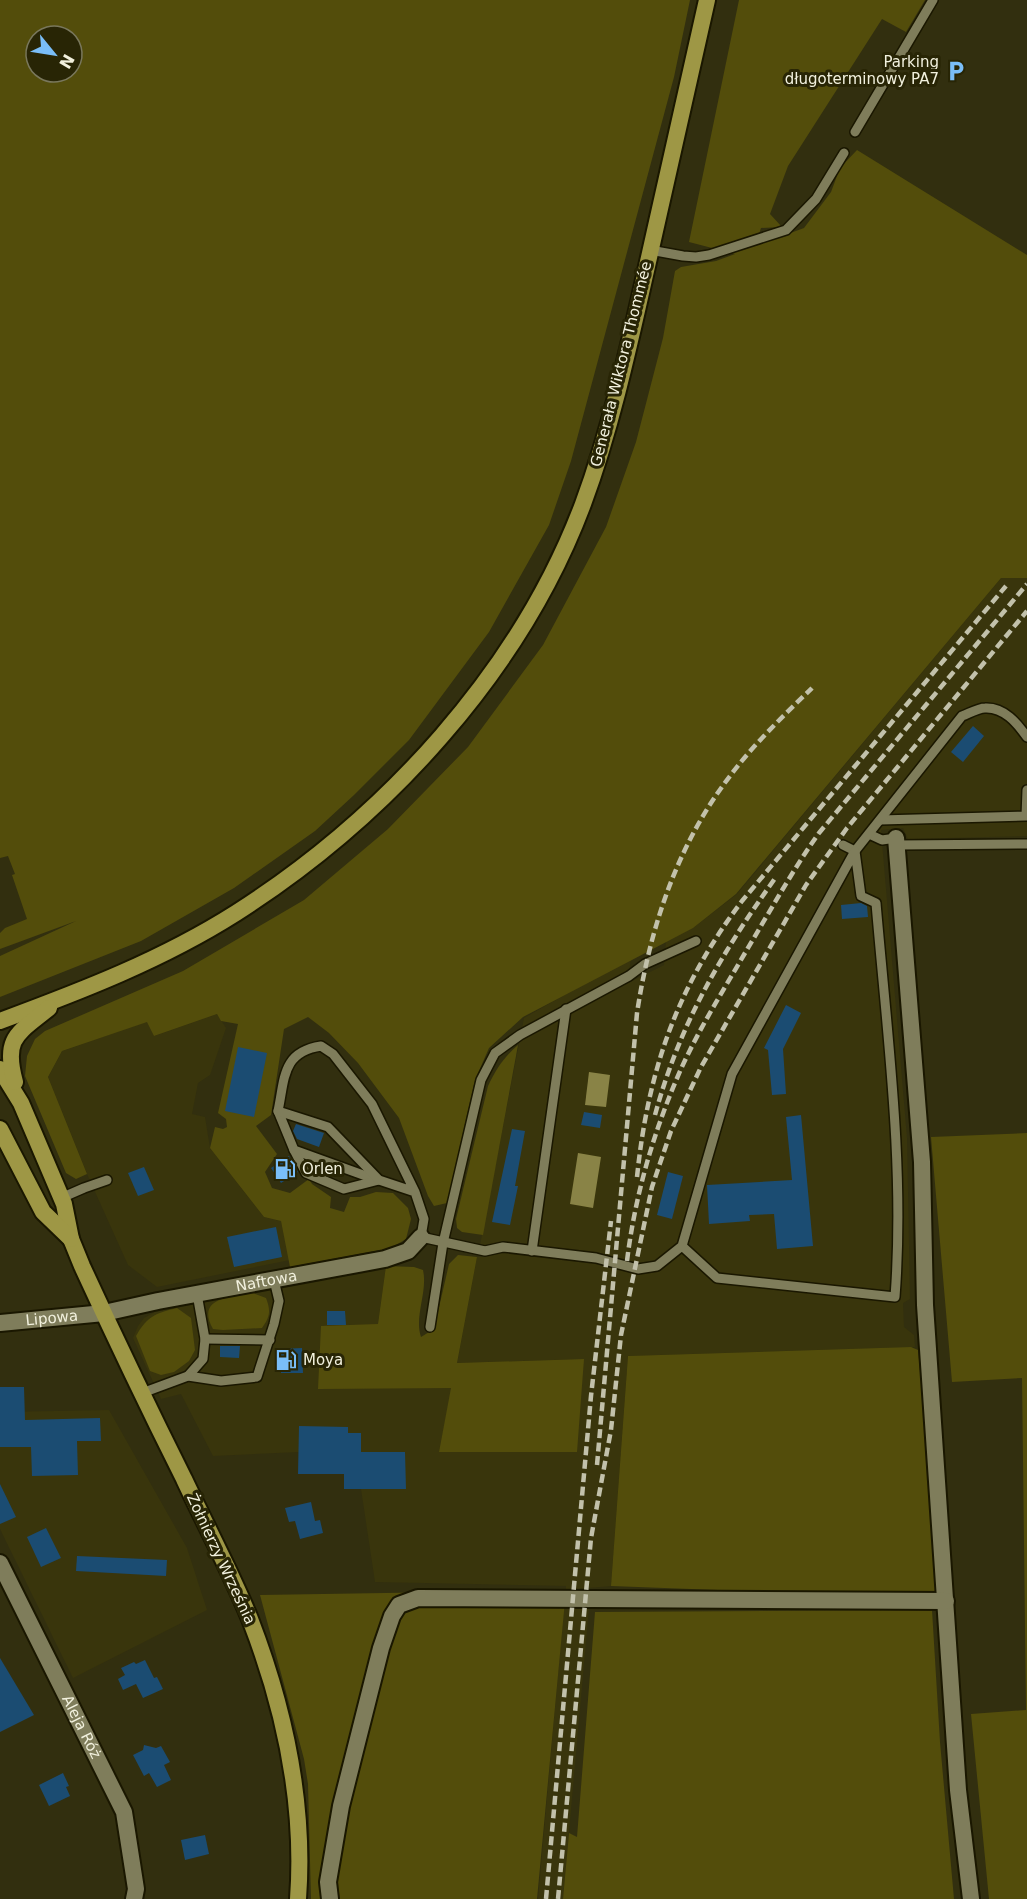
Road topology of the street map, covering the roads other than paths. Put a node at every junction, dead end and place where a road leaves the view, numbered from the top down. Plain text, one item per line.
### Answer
1 (707, 0) edge
2 (933, 0) edge
3 (855, 132) dead end
4 (844, 153) dead end
5 (650, 250) junction
6 (1027, 737) edge
7 (1027, 790) edge
8 (880, 820) junction
9 (869, 834) junction
10 (896, 841) junction
11 (1027, 844) edge
12 (843, 845) dead end
13 (855, 851) junction
14 (696, 941) dead end
15 (61, 998) junction
16 (566, 1009) junction
17 (0, 1021) edge
18 (0, 1068) edge
19 (21, 1103) junction
20 (278, 1111) junction
21 (0, 1129) edge
22 (294, 1150) junction
23 (106, 1180) dead end
24 (379, 1180) junction
25 (416, 1192) junction
26 (61, 1198) junction
27 (421, 1237) junction
28 (71, 1239) junction
29 (443, 1243) junction
30 (682, 1245) junction
31 (532, 1251) junction
32 (274, 1280) junction
33 (197, 1294) junction
34 (104, 1313) junction
35 (0, 1323) edge
36 (430, 1327) dead end
37 (205, 1339) junction
38 (270, 1340) junction
39 (188, 1376) junction
40 (142, 1393) junction
41 (0, 1563) edge
42 (946, 1601) junction
43 (134, 1899) edge
44 (298, 1899) edge
45 (330, 1899) edge
46 (971, 1899) edge

1 - 5 main road, Generała Wiktora Thommée
2 - 3 lane
4 - 5 lane
5 - 15 main road, Generała Wiktora Thommée
6 - 8 lane
7 - 8 lane
8 - 9 lane
9 - 10 lane
9 - 13 lane
10 - 11 lane
10 - 42 street
12 - 13 lane
13 - 30 lane
13 - 30 lane
14 - 16 lane
15 - 17 main road, Generała Wiktora Thommée
15 - 19 main road
16 - 29 lane
16 - 31 lane
18 - 19 main road, Żołnierzy Września
19 - 26 main road, Żołnierzy Września
20 - 22 lane
20 - 24 lane
20 - 25 lane
21 - 28 main road, Żołnierzy Września
22 - 24 lane
22 - 24 lane
23 - 26 lane
24 - 25 lane
25 - 27 lane
26 - 28 main road, Żołnierzy Września
27 - 29 lane
27 - 32 street, Naftowa
28 - 34 main road, Żołnierzy Września
29 - 31 lane
29 - 36 lane
30 - 31 lane
32 - 33 street, Naftowa
32 - 38 lane
33 - 34 street, Naftowa
33 - 37 lane
34 - 35 street, Lipowa
34 - 40 main road, Żołnierzy Września
37 - 38 lane
37 - 39 lane
38 - 39 lane
39 - 40 lane
40 - 44 main road, Żołnierzy Września
41 - 43 street, Aleja Róż
42 - 45 street
42 - 46 street

